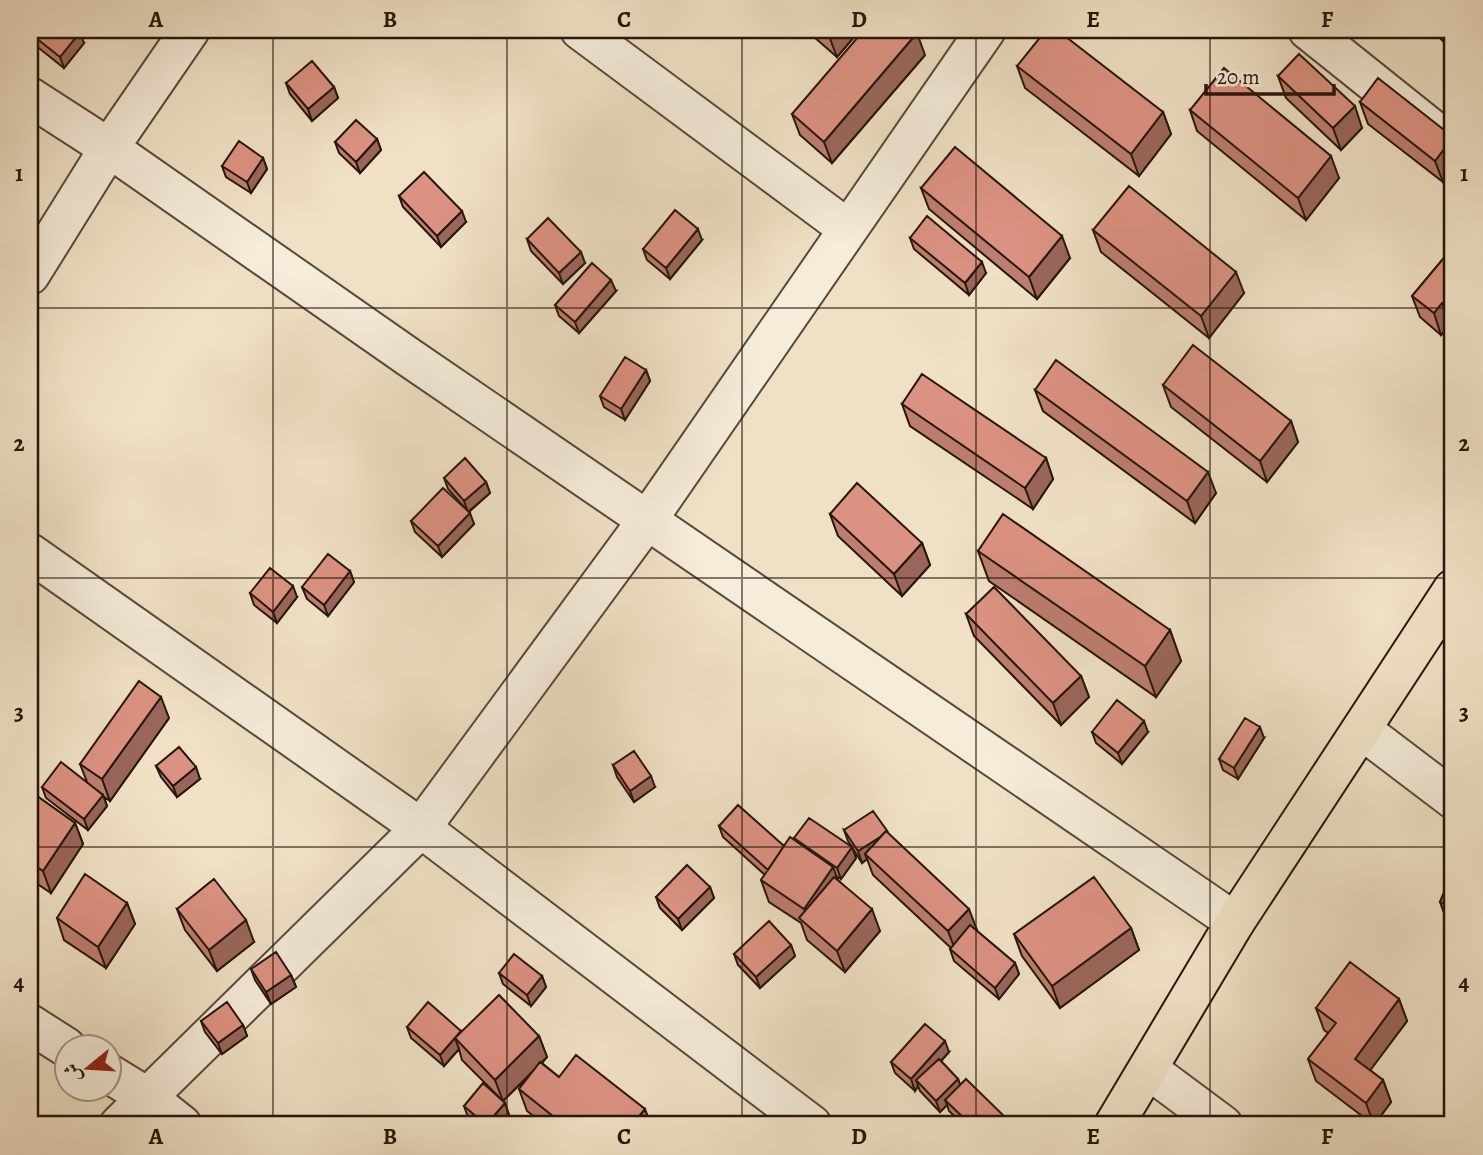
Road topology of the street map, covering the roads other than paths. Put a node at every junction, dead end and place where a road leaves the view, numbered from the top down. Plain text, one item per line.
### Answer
1 (190, 30) edge
2 (580, 30) edge
3 (986, 30) edge
4 (1308, 30) edge
5 (30, 97) edge
6 (1453, 146) edge
7 (109, 148) junction
8 (848, 229) junction
9 (30, 275) edge
10 (648, 519) junction
11 (30, 553) edge
12 (1453, 589) edge
13 (1362, 730) junction
14 (1453, 799) edge
15 (421, 828) junction
16 (1235, 922) junction
17 (30, 1024) edge
18 (52, 1038) edge
19 (1149, 1070) junction
20 (122, 1082) edge
21 (147, 1097) junction
22 (120, 1125) edge
23 (182, 1125) edge
24 (812, 1125) edge
25 (1114, 1125) edge
26 (1223, 1125) edge

1 - 7 street
2 - 8 street
3 - 8 street
4 - 6 street
5 - 7 street
7 - 9 street
7 - 10 street
8 - 10 street
10 - 15 street
10 - 16 street
11 - 15 street
12 - 13 main road
13 - 14 street
13 - 16 main road
15 - 21 street
15 - 24 street
16 - 19 main road
17 - 18 street
19 - 25 main road
19 - 26 street
20 - 21 street
21 - 22 street
21 - 23 street

